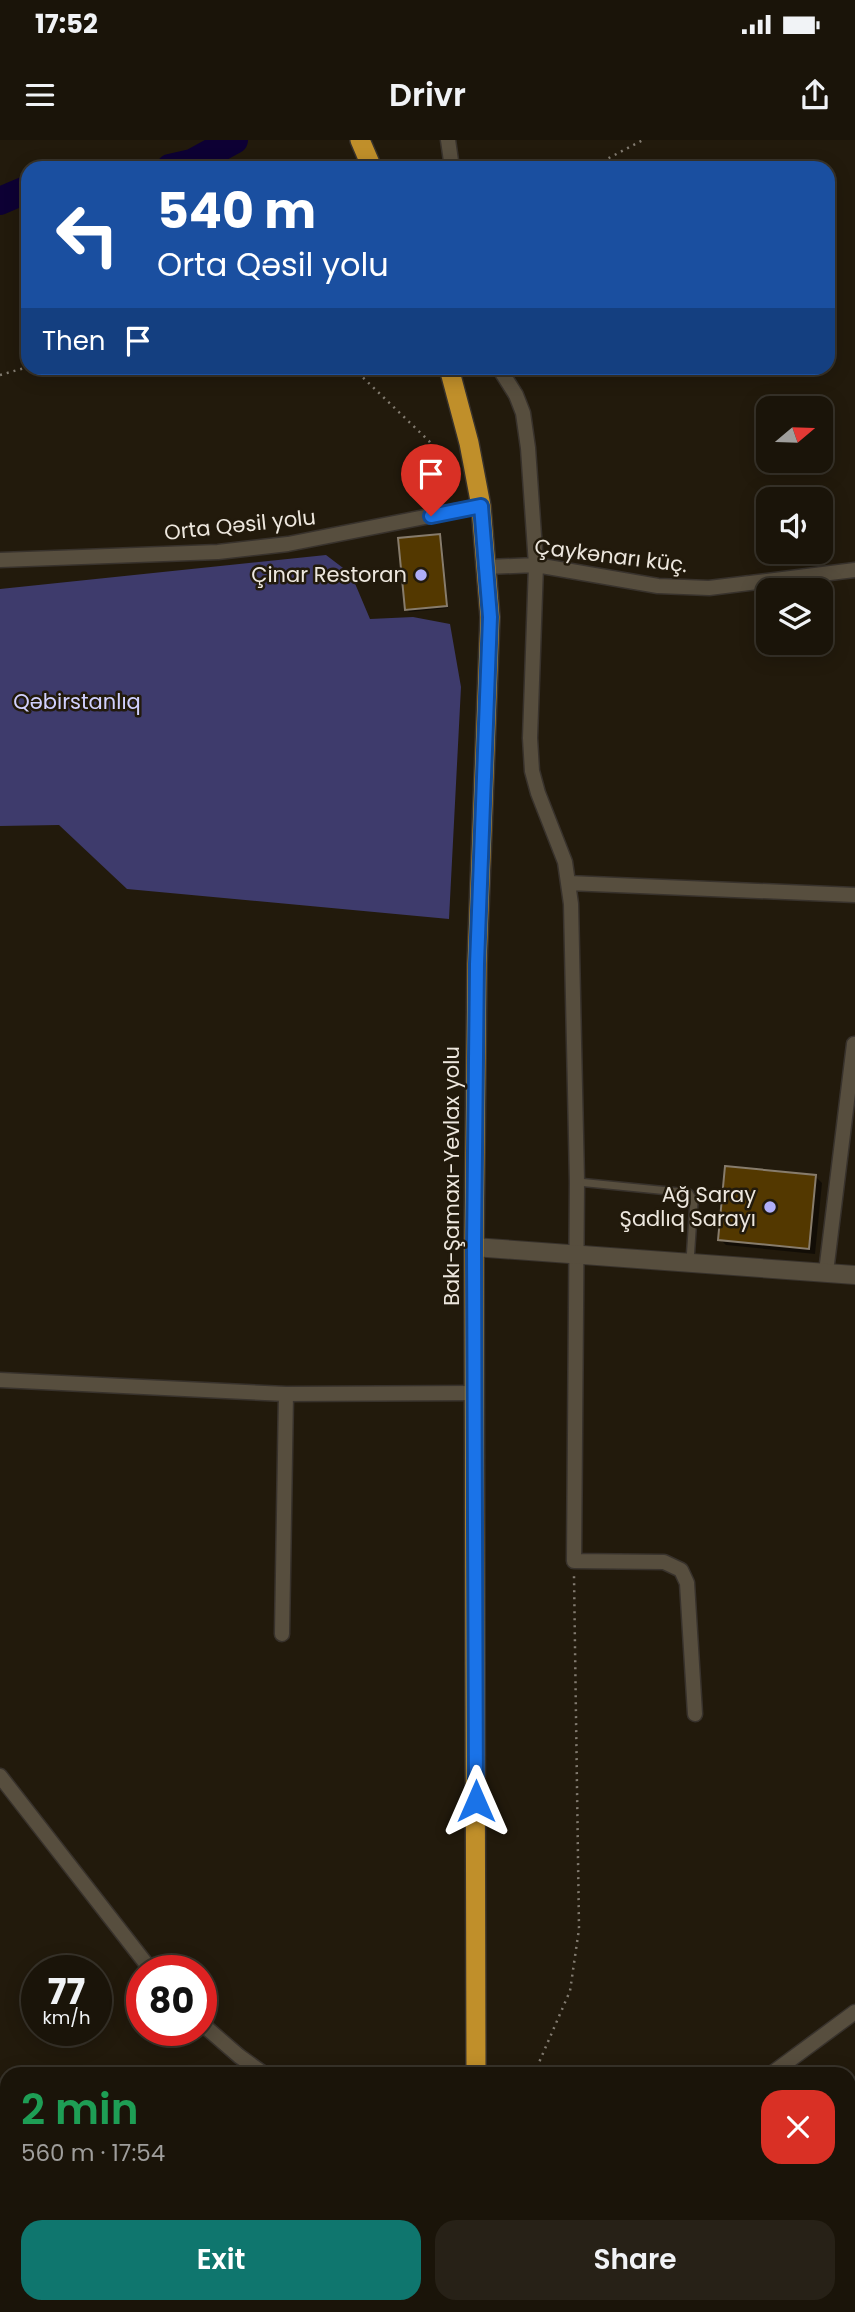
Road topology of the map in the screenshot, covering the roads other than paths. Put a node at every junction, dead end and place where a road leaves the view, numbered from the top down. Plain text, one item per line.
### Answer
1 (360, 140) edge
2 (448, 140) edge
3 (369, 161) edge
4 (451, 161) edge
5 (451, 375) edge
6 (503, 375) edge
7 (481, 506) junction
8 (0, 560) edge
9 (536, 565) junction
10 (487, 567) junction
11 (855, 570) edge
12 (568, 883) junction
13 (855, 895) edge
14 (854, 1044) edge
15 (577, 1182) junction
16 (474, 1247) junction
17 (577, 1255) junction
18 (689, 1263) junction
19 (826, 1272) junction
20 (855, 1275) edge
21 (0, 1380) edge
22 (475, 1393) junction
23 (286, 1394) junction
24 (282, 1634) dead end
25 (695, 1714) dead end
26 (0, 1776) edge
27 (139, 1955) edge
28 (855, 2012) edge
29 (217, 2036) edge
30 (254, 2067) edge
31 (476, 2067) edge
32 (780, 2067) edge

1 - 3 highway
2 - 4 street
5 - 7 highway, Bakı-Şamaxı-Yevlax yolu
6 - 9 street
7 - 8 street, Orta Qəsil yolu
7 - 10 highway, Bakı-Şamaxı-Yevlax yolu
9 - 10 street, Çaykənarı küç.
9 - 11 street, Çaykənarı küç.
9 - 12 street
10 - 16 highway, Bakı-Şamaxı-Yevlax yolu
12 - 13 street
12 - 15 street
14 - 19 street
15 - 17 street
15 - 18 lane
16 - 17 street
16 - 22 highway, Bakı-Şamaxı-Yevlax yolu
17 - 18 street
17 - 25 street
18 - 19 street
19 - 20 street
21 - 23 street
22 - 23 street
22 - 31 highway, Bakı-Şamaxı-Yevlax yolu
23 - 24 street
26 - 27 street
28 - 32 street
29 - 30 street

